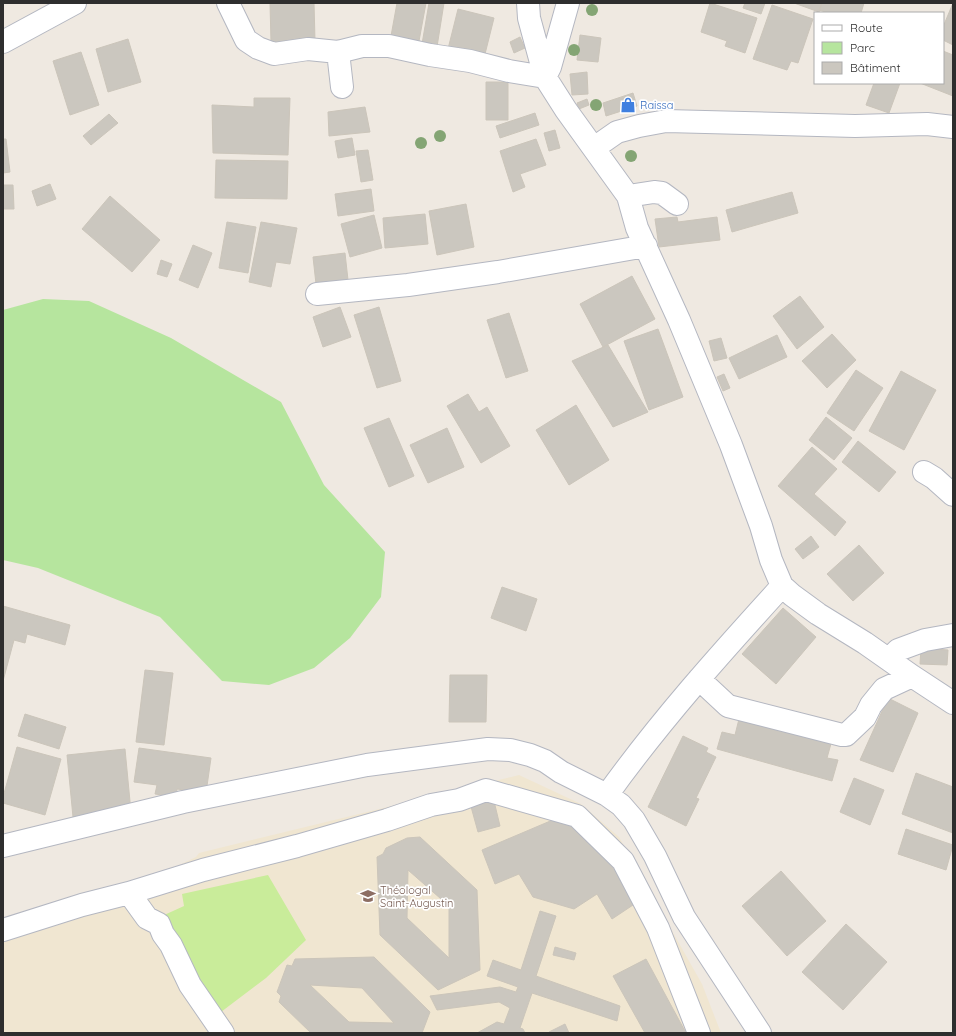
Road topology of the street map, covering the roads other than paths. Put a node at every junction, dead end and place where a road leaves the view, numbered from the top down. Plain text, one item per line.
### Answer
1 (75, 3) edge
2 (228, 3) edge
3 (528, 3) edge
4 (568, 3) edge
5 (3, 42) edge
6 (338, 52) junction
7 (545, 77) junction
8 (342, 87) dead end
9 (953, 127) edge
10 (594, 148) junction
11 (628, 196) junction
12 (677, 204) dead end
13 (646, 246) junction
14 (317, 294) dead end
15 (924, 472) dead end
16 (953, 495) edge
17 (782, 586) junction
18 (953, 635) edge
19 (889, 659) junction
20 (912, 676) junction
21 (699, 679) junction
22 (953, 703) edge
23 (607, 795) junction
24 (3, 846) edge
25 (129, 893) junction
26 (3, 930) edge
27 (223, 1033) edge
28 (699, 1033) edge
29 (760, 1033) edge

1 - 5 street
2 - 6 street
3 - 7 street
4 - 7 street
6 - 7 street
6 - 8 street
7 - 10 street
9 - 10 street
10 - 11 street
11 - 12 street
11 - 13 street
13 - 14 street
13 - 17 street
15 - 16 street
17 - 19 street
17 - 21 street
18 - 19 street
19 - 20 street
20 - 21 street
20 - 22 street
21 - 23 street
23 - 24 street
23 - 29 street
25 - 26 street
25 - 27 street
25 - 28 street

